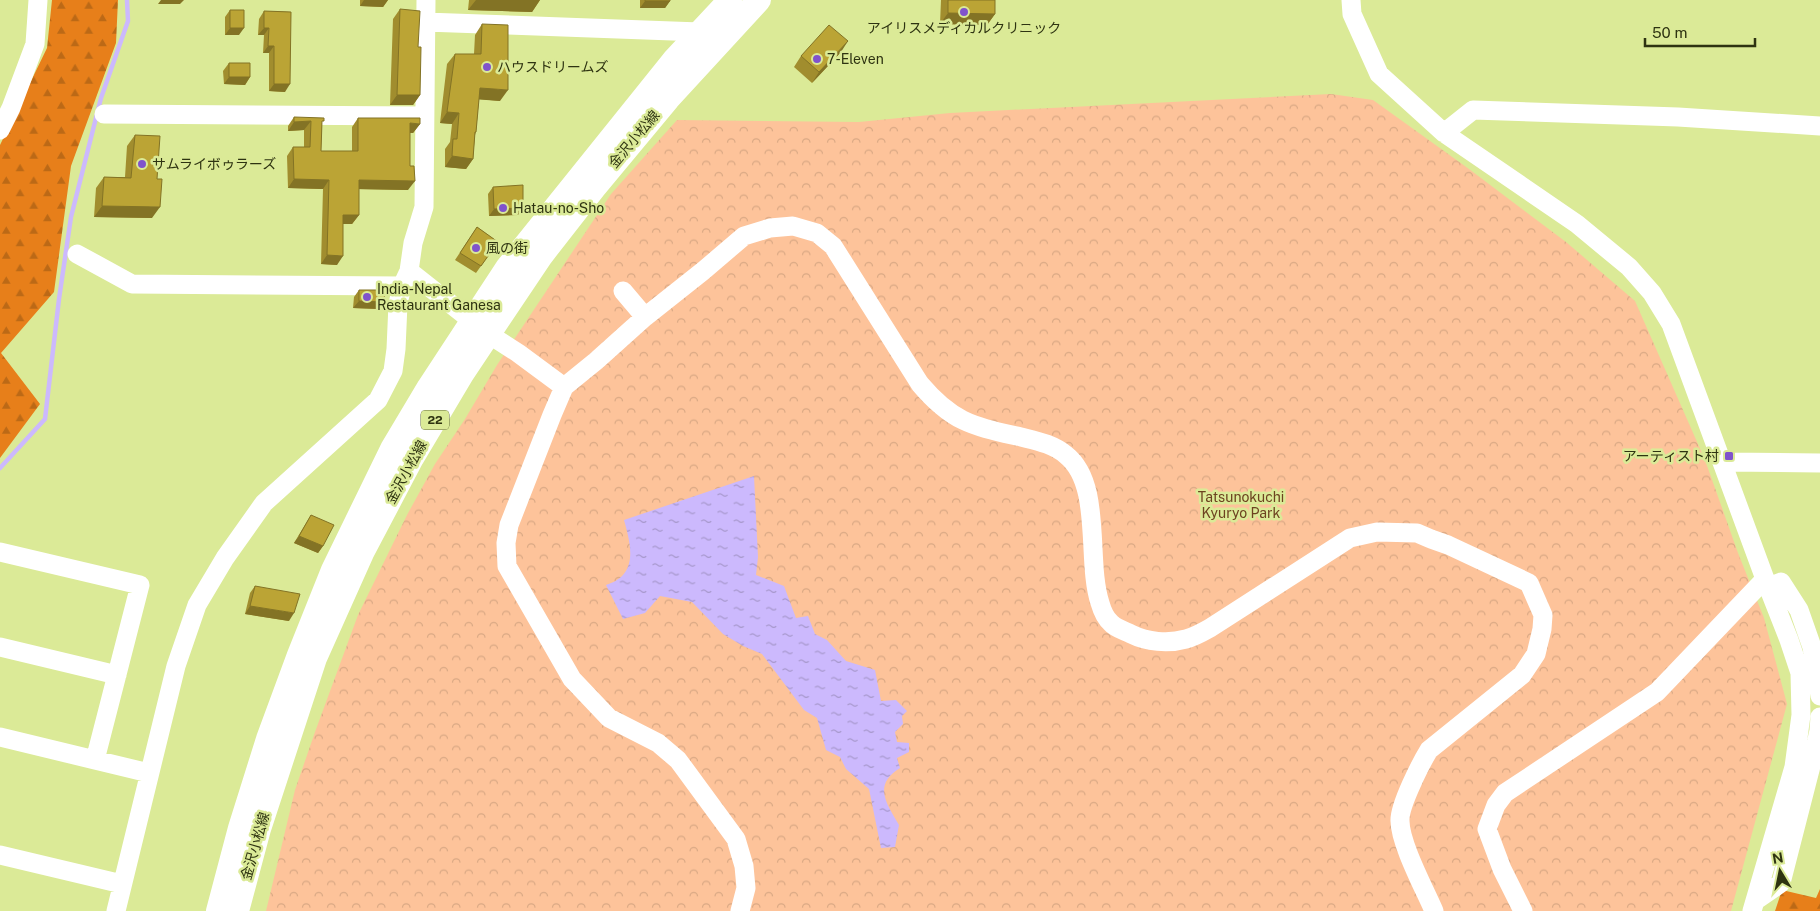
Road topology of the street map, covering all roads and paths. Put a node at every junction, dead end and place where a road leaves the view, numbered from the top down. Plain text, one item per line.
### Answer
1 (38, 0) edge
2 (426, 0) edge
3 (730, 0) edge
4 (759, 0) edge
5 (1351, 0) edge
6 (426, 22) junction
7 (700, 32) junction
8 (5, 105) edge
9 (104, 114) dead end
10 (424, 116) junction
11 (1820, 126) edge
12 (0, 130) edge
13 (1444, 133) junction
14 (77, 254) dead end
15 (406, 278) junction
16 (623, 291) dead end
17 (645, 317) junction
18 (471, 320) junction
19 (490, 335) junction
20 (564, 387) junction
21 (1723, 462) junction
22 (1820, 463) edge
23 (0, 552) edge
24 (1766, 583) junction
25 (0, 647) edge
26 (116, 675) junction
27 (1820, 696) edge
28 (1820, 717) edge
29 (0, 737) edge
30 (95, 760) junction
31 (149, 773) junction
32 (0, 855) edge
33 (122, 884) junction
34 (1753, 906) edge
35 (116, 911) edge
36 (218, 911) edge
37 (237, 911) edge
38 (740, 911) edge
39 (1434, 911) edge
40 (1522, 911) edge

1 - 8 street
2 - 6 street
3 - 7 main road, 金沢小松線 / 22
4 - 19 main road, 金沢小松線 / 22
5 - 13 street
6 - 7 street
6 - 10 street
7 - 18 main road, 金沢小松線 / 22
8 - 12 street
9 - 10 street
10 - 15 street
11 - 13 street
13 - 21 street
14 - 15 street
15 - 18 street
15 - 31 street
16 - 17 street
17 - 20 street
17 - 39 street
18 - 19 street
18 - 36 main road, 金沢小松線 / 22
19 - 20 street
19 - 37 main road, 金沢小松線 / 22
20 - 38 street
21 - 22 street
21 - 24 street
23 - 26 street
24 - 27 street
24 - 34 street
24 - 40 street
25 - 26 street
26 - 30 street
28 - 34 street
29 - 30 street
30 - 31 street
31 - 33 street
32 - 33 street
33 - 35 street

